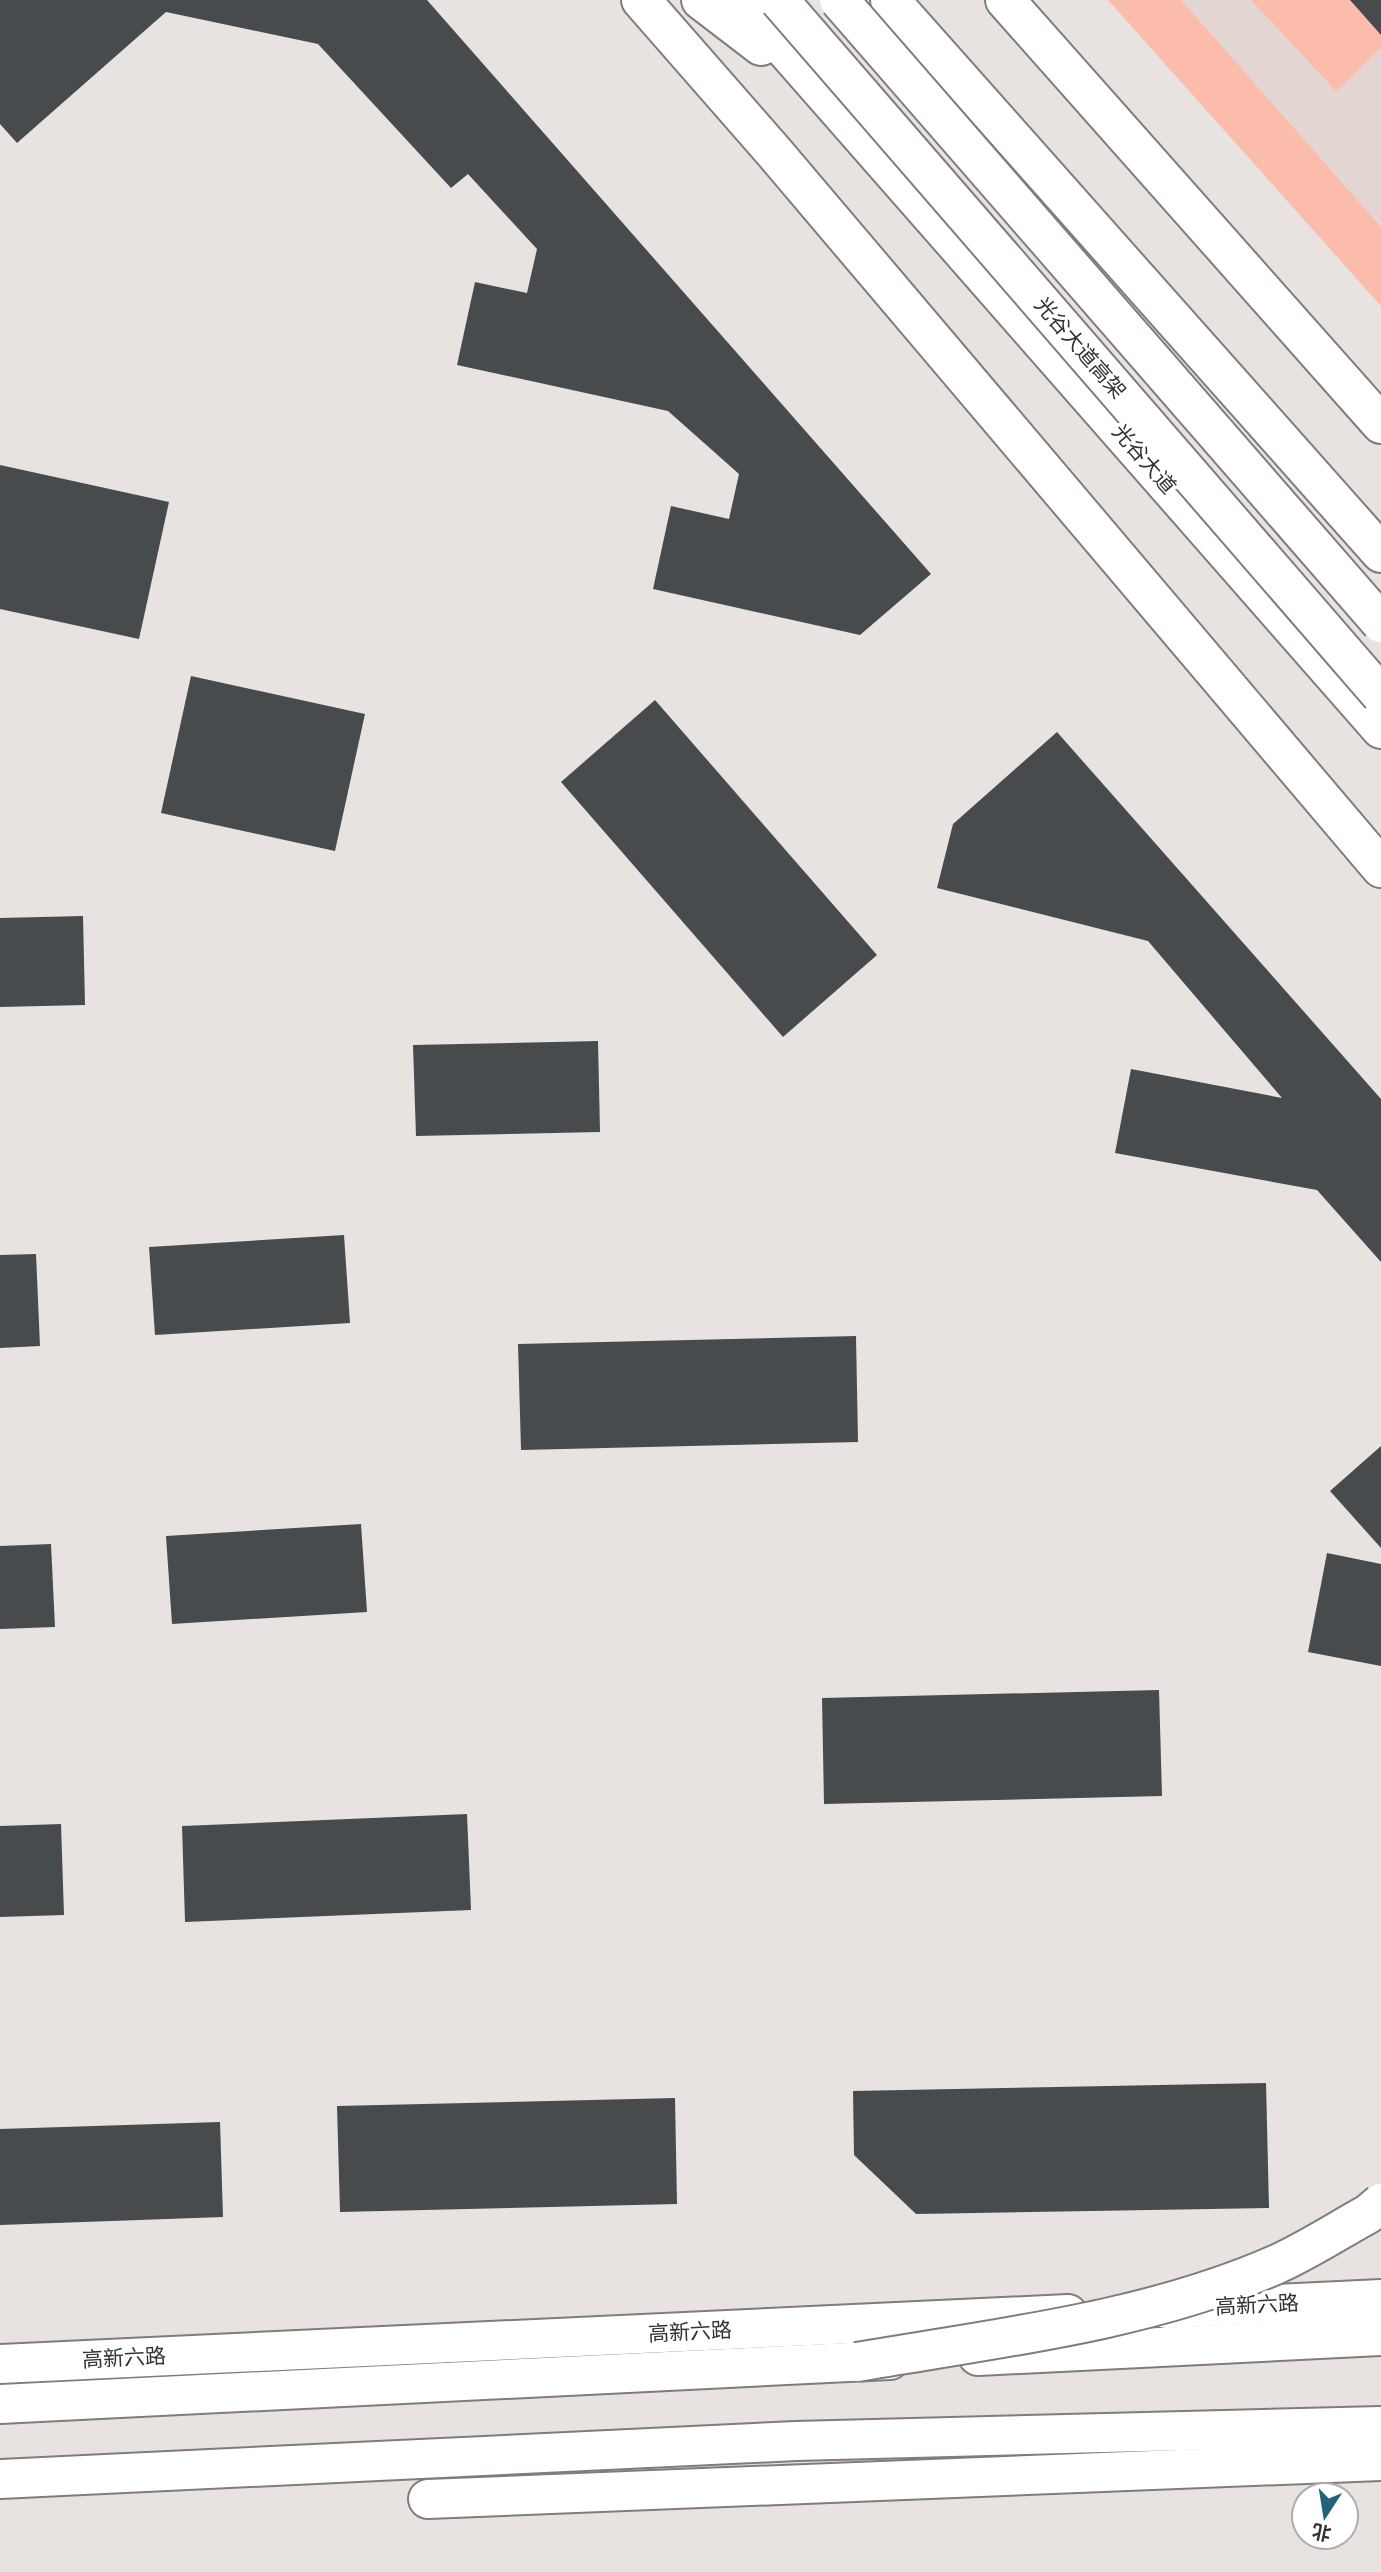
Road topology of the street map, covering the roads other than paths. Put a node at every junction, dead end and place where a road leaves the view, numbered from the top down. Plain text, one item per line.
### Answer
1 (641, 0) edge
2 (701, 0) edge
3 (742, 0) edge
4 (779, 0) edge
5 (839, 0) edge
6 (890, 0) edge
7 (1004, 0) edge
8 (829, 98) junction
9 (1381, 424) edge
10 (1381, 553) edge
11 (1338, 573) junction
12 (1381, 608) edge
13 (1381, 623) edge
14 (1316, 656) junction
15 (1381, 695) edge
16 (1381, 729) edge
17 (1381, 867) edge
18 (1381, 2203) edge
19 (1381, 2299) edge
20 (1381, 2336) edge
21 (857, 2362) junction
22 (0, 2364) edge
23 (0, 2404) edge
24 (1381, 2426) edge
25 (1381, 2461) edge
26 (0, 2479) edge
27 (428, 2500) dead end

1 - 17 main road
2 - 8 main road
3 - 8 main road, 光谷大道
4 - 15 main road, 光谷大道高架, bridge
5 - 11 main road, bridge
6 - 10 main road
7 - 9 main road
8 - 14 main road, 光谷大道
11 - 12 main road, bridge
11 - 13 main road, bridge
12 - 14 main road
14 - 16 main road, 光谷大道
18 - 21 main road, bridge
19 - 22 main road, 高新六路
20 - 21 main road, bridge
21 - 23 main road
24 - 26 main road
25 - 27 main road

